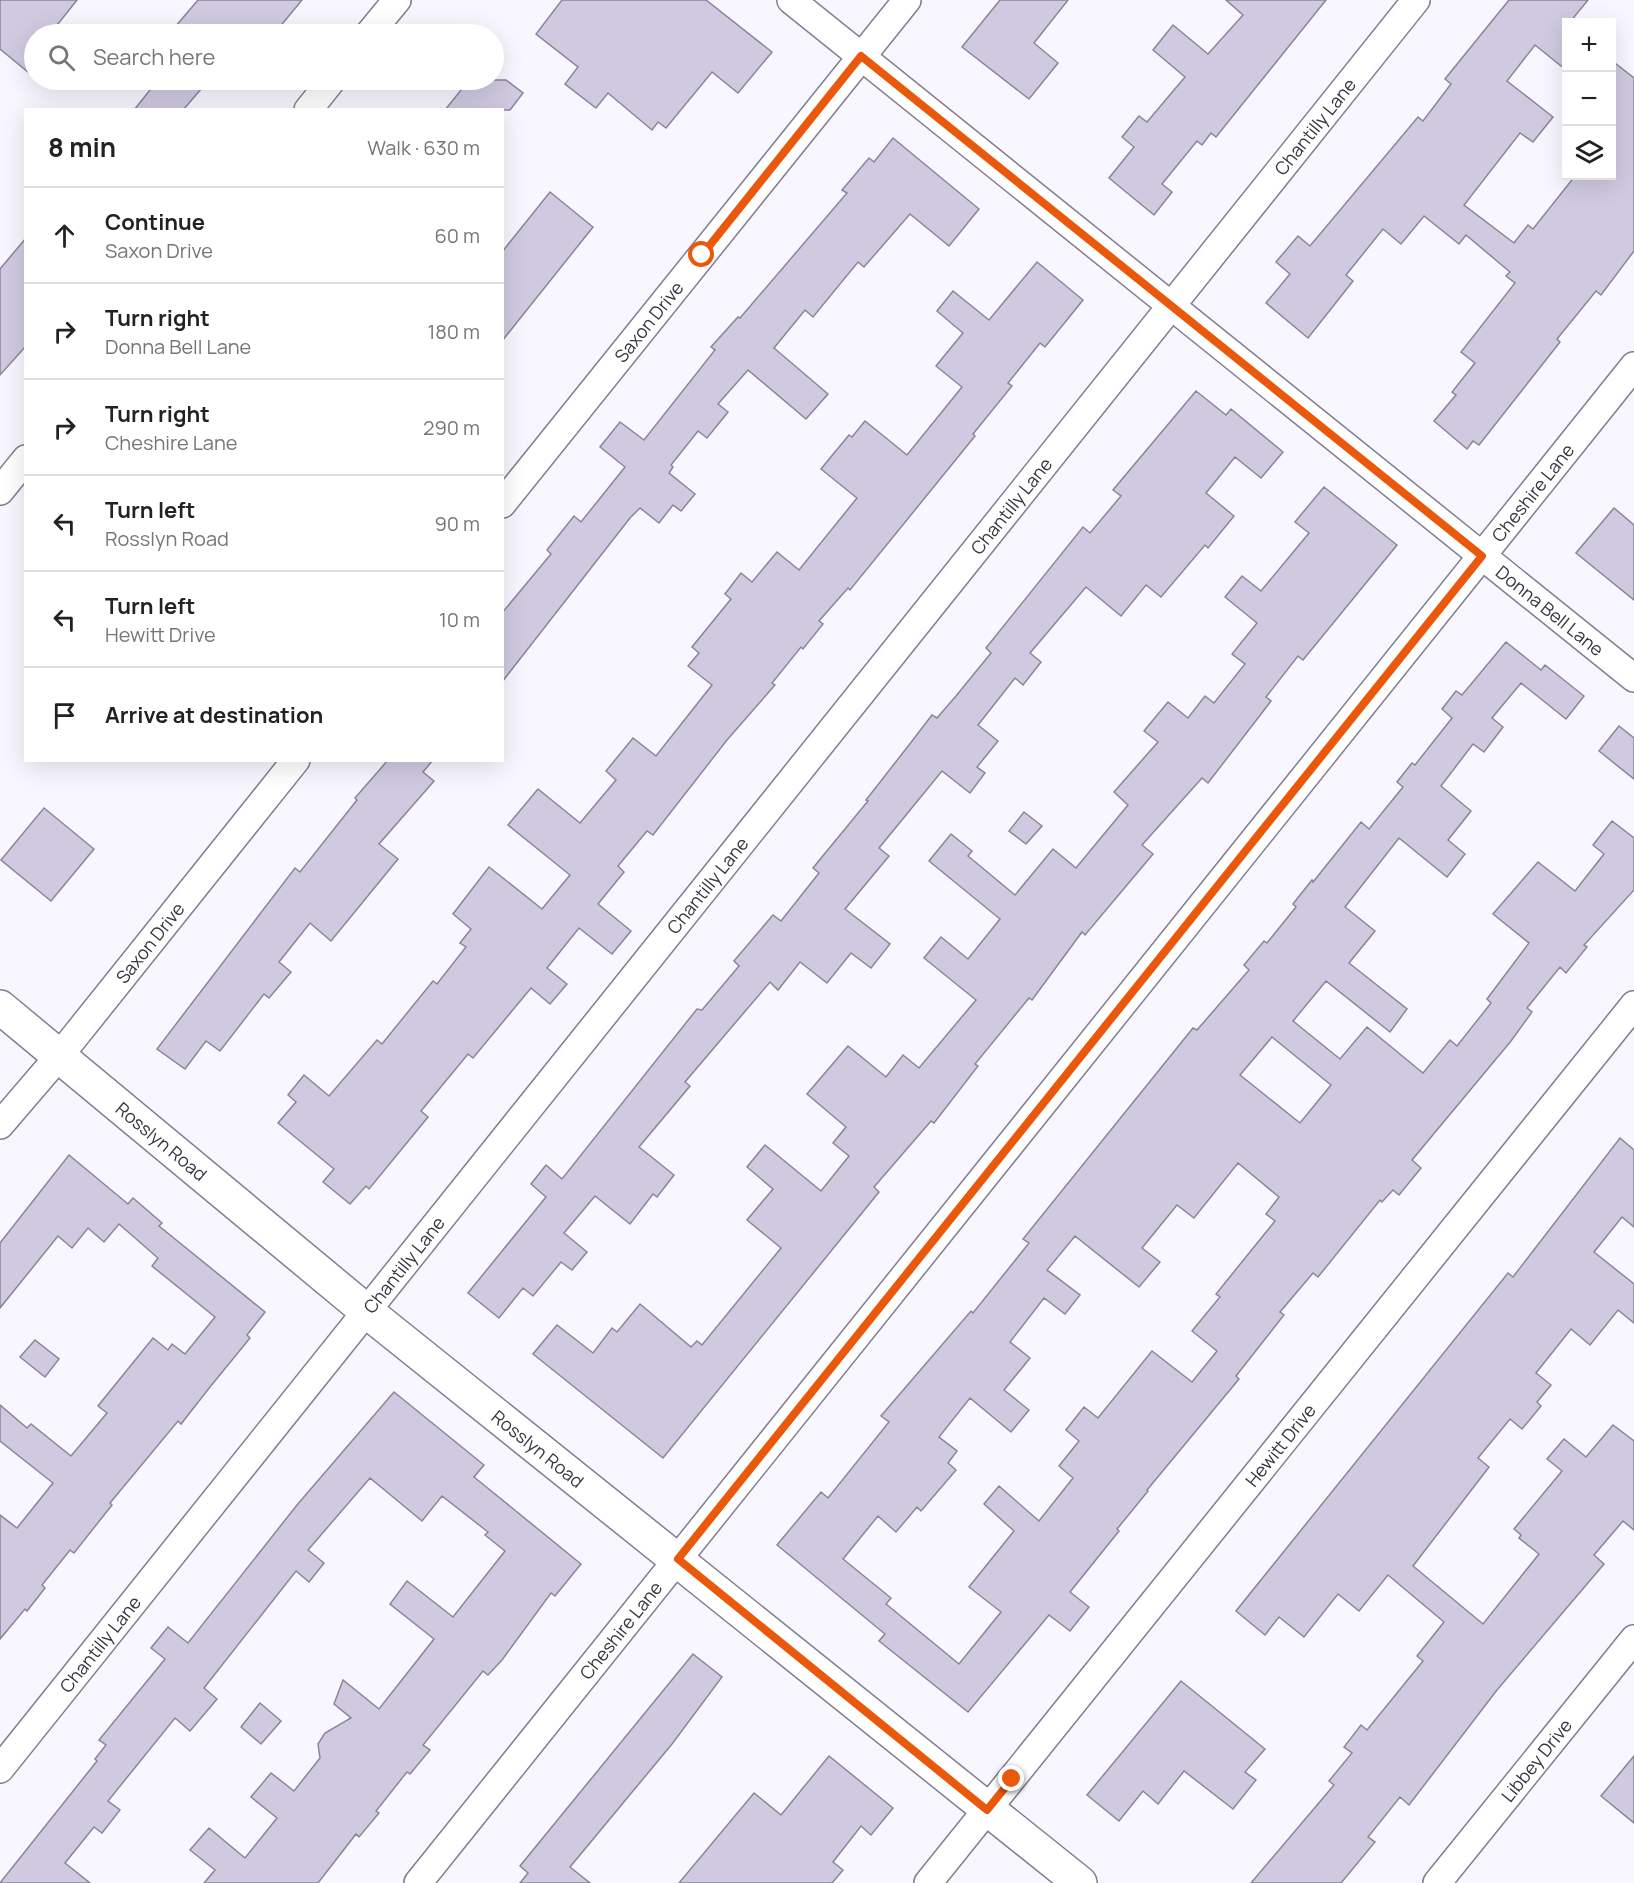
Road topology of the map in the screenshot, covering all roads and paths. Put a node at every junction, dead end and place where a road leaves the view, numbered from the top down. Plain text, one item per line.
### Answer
1 (397, 0) edge
2 (791, 0) edge
3 (907, 0) edge
4 (1416, 0) edge
5 (377, 24) edge
6 (861, 56) junction
7 (324, 90) edge
8 (310, 108) edge
9 (1171, 307) junction
10 (1634, 366) edge
11 (24, 461) edge
12 (0, 491) edge
13 (504, 502) edge
14 (1482, 556) junction
15 (1634, 678) edge
16 (294, 762) edge
17 (1634, 1005) edge
18 (0, 1007) edge
19 (60, 1055) junction
20 (0, 1125) edge
21 (364, 1310) junction
22 (678, 1559) junction
23 (1634, 1638) edge
24 (0, 1768) edge
25 (987, 1810) junction
26 (418, 1883) edge
27 (928, 1883) edge
28 (1080, 1883) edge
29 (1437, 1883) edge

1 - 5 street
2 - 6 street, Donna Bell Lane
3 - 6 street, Saxon Drive
4 - 9 street, Chantilly Lane
6 - 9 street, Donna Bell Lane
6 - 13 street, Saxon Drive
7 - 8 street
9 - 14 street, Donna Bell Lane
9 - 21 street, Chantilly Lane
10 - 14 street, Cheshire Lane
11 - 12 street
14 - 15 street, Donna Bell Lane
14 - 22 street, Cheshire Lane
16 - 19 street, Saxon Drive
17 - 25 street, Hewitt Drive
18 - 19 street, Rosslyn Road
19 - 20 street, Saxon Drive
19 - 21 street, Rosslyn Road
21 - 22 street, Rosslyn Road
21 - 24 street, Chantilly Lane
22 - 25 street, Rosslyn Road
22 - 26 street, Cheshire Lane
23 - 29 street, Libbey Drive
25 - 27 street, Hewitt Drive
25 - 28 street, Rosslyn Road

